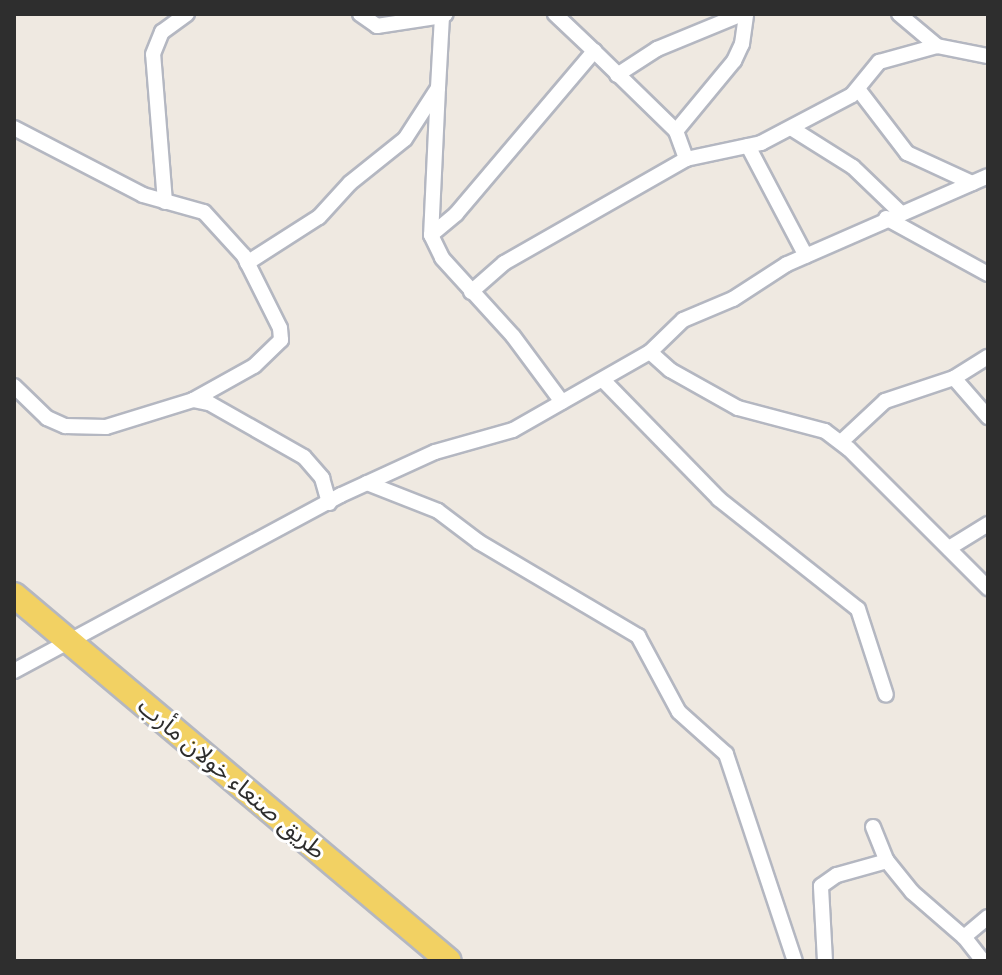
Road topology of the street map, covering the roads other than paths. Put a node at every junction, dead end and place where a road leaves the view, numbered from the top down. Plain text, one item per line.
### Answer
1 (187, 14) edge
2 (360, 14) edge
3 (555, 14) edge
4 (744, 14) edge
5 (899, 14) edge
6 (444, 15) edge
7 (937, 46) junction
8 (594, 51) junction
9 (988, 56) edge
10 (617, 75) junction
11 (438, 88) junction
12 (858, 89) junction
13 (14, 128) edge
14 (791, 128) junction
15 (676, 131) junction
16 (748, 146) junction
17 (686, 159) junction
18 (988, 176) edge
19 (972, 183) junction
20 (165, 202) junction
21 (894, 216) junction
22 (431, 235) junction
23 (806, 256) junction
24 (247, 263) junction
25 (988, 274) edge
26 (471, 292) junction
27 (650, 352) junction
28 (988, 357) edge
29 (954, 378) junction
30 (603, 380) junction
31 (14, 386) edge
32 (193, 400) junction
33 (562, 402) junction
34 (988, 417) edge
35 (841, 442) junction
36 (367, 483) junction
37 (329, 503) junction
38 (988, 524) edge
39 (949, 548) junction
40 (988, 588) edge
41 (14, 595) edge
42 (71, 643) junction
43 (14, 671) edge
44 (886, 695) dead end
45 (873, 827) dead end
46 (887, 861) junction
47 (988, 917) edge
48 (964, 937) junction
49 (449, 961) edge
50 (795, 961) edge
51 (825, 961) edge
52 (983, 961) edge

1 - 20 street
2 - 6 street
3 - 8 street
4 - 10 street
4 - 15 street
5 - 7 street
6 - 11 street
7 - 9 street
7 - 12 street
8 - 10 street
8 - 22 street
10 - 15 street
11 - 22 street
11 - 24 street
12 - 14 street
12 - 19 street
13 - 20 street
14 - 16 street
14 - 21 street
15 - 17 street
16 - 17 street
16 - 23 street
17 - 26 street
18 - 19 street
19 - 21 street
20 - 24 street
21 - 23 street
21 - 25 street
22 - 26 street
23 - 27 street
24 - 32 street
26 - 33 street
27 - 30 street
27 - 35 street
28 - 29 street
29 - 34 street
29 - 35 street
30 - 33 street
30 - 44 street
31 - 32 street
32 - 37 street
33 - 36 street
35 - 39 street
36 - 37 street
36 - 50 street
37 - 42 street
38 - 39 street
39 - 40 street
41 - 42 main road, طريق صنعاء خولان مأرب
42 - 43 street
42 - 49 main road, طريق صنعاء خولان مأرب
45 - 46 street
46 - 48 street
46 - 51 street
47 - 48 street
48 - 52 street

